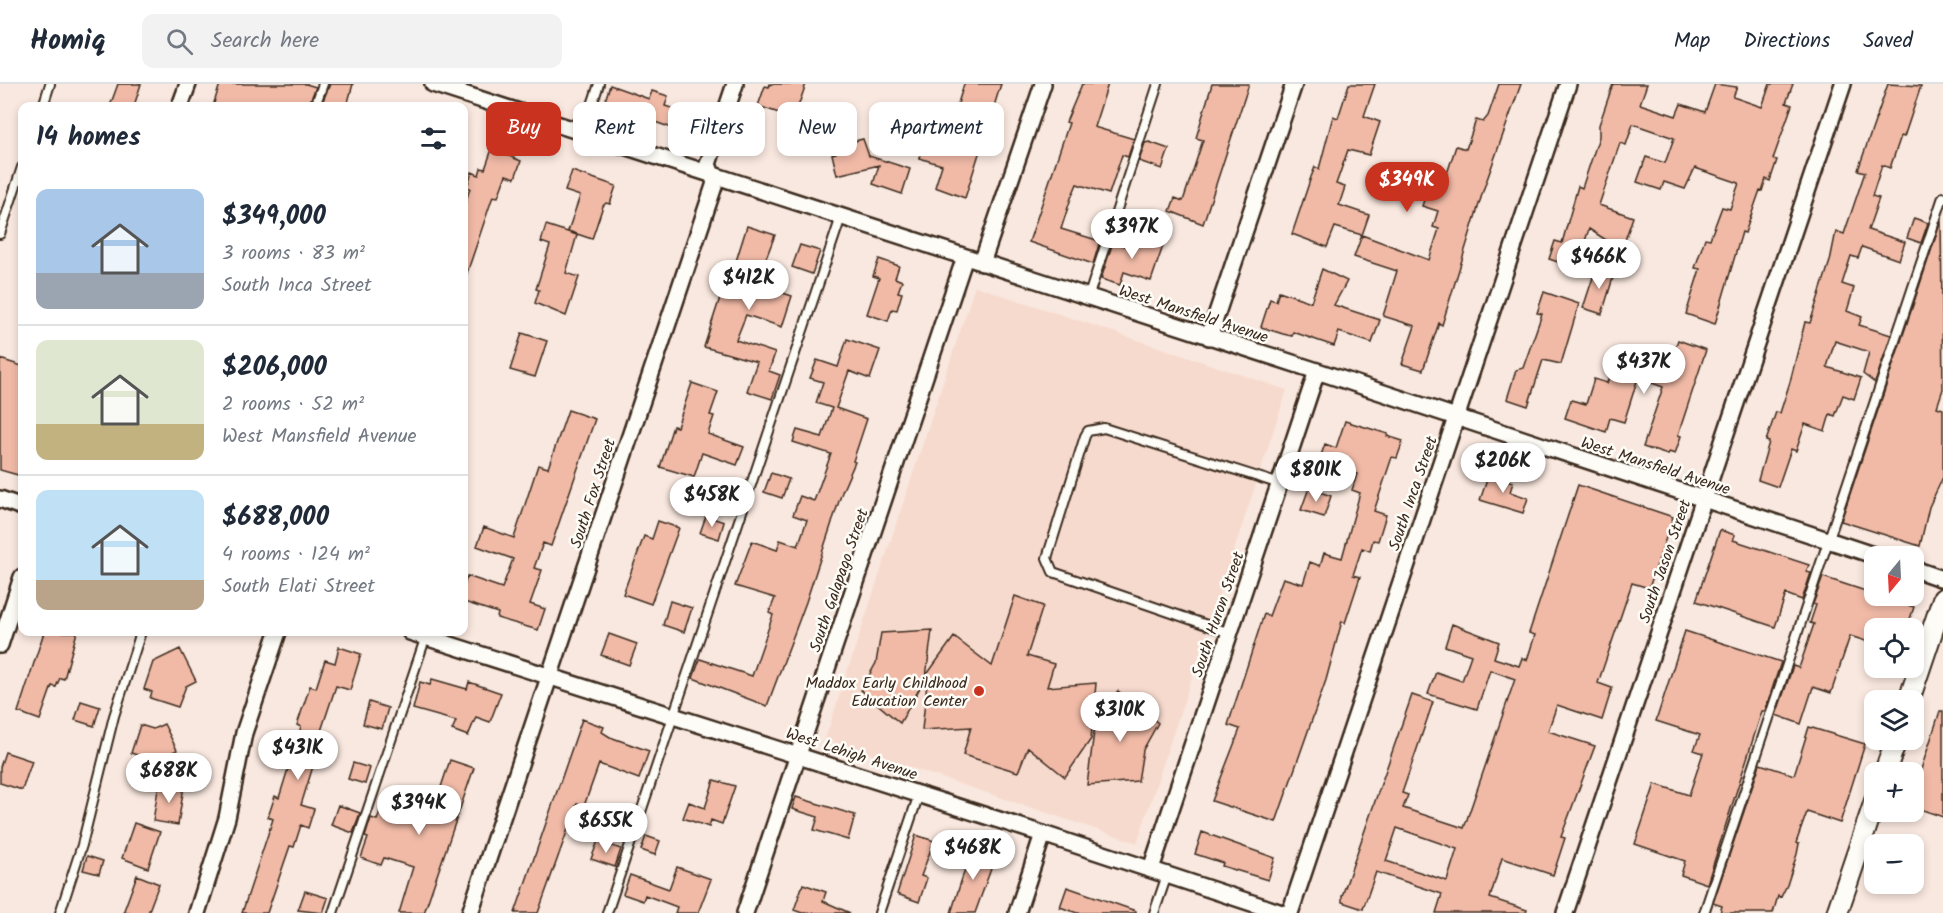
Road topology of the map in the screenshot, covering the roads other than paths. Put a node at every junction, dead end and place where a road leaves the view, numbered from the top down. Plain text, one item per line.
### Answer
1 (50, 84) edge
2 (188, 84) edge
3 (323, 84) edge
4 (433, 84) edge
5 (599, 84) edge
6 (735, 84) edge
7 (1043, 84) edge
8 (1158, 84) edge
9 (1294, 84) edge
10 (1568, 84) edge
11 (1843, 84) edge
12 (457, 94) edge
13 (44, 102) edge
14 (181, 102) edge
15 (316, 102) edge
16 (593, 102) edge
17 (573, 129) edge
18 (656, 156) edge
19 (711, 174) junction
20 (18, 179) edge
21 (1943, 197) edge
22 (841, 217) junction
23 (0, 234) edge
24 (965, 257) junction
25 (982, 263) junction
26 (1088, 297) junction
27 (1209, 337) junction
28 (1317, 371) junction
29 (1456, 417) junction
30 (1280, 484) junction
31 (0, 499) edge
32 (1704, 500) junction
33 (18, 506) edge
34 (1828, 540) junction
35 (1864, 552) edge
36 (1924, 572) edge
37 (1943, 579) edge
38 (18, 589) edge
39 (1943, 599) edge
40 (1230, 633) junction
41 (140, 636) edge
42 (277, 636) edge
43 (426, 636) joint
44 (0, 645) edge
45 (550, 676) junction
46 (1912, 690) edge
47 (674, 715) junction
48 (798, 755) junction
49 (919, 794) junction
50 (1868, 822) edge
51 (1043, 834) junction
52 (1151, 869) junction
53 (1167, 874) junction
54 (60, 913) edge
55 (197, 913) edge
56 (333, 913) edge
57 (470, 913) edge
58 (607, 913) edge
59 (745, 913) edge
60 (879, 913) edge
61 (1017, 913) edge
62 (1154, 913) edge
63 (1282, 913) edge
64 (1290, 913) edge
65 (1565, 913) edge
66 (1704, 913) edge
67 (1837, 913) edge

1 - 13 lane
2 - 14 street
3 - 15 lane
4 - 12 street, West Mansfield Avenue
5 - 16 lane
6 - 19 street, South Fox Street
7 - 25 street
8 - 26 lane
9 - 27 street
10 - 29 street, South Inca Street
11 - 32 street, South Jason Street
12 - 17 street, West Mansfield Avenue
18 - 19 street, West Mansfield Avenue
19 - 22 street, West Mansfield Avenue
19 - 45 street, South Fox Street
20 - 23 lane
21 - 34 lane
22 - 24 street, West Mansfield Avenue
22 - 47 lane
24 - 25 street, West Mansfield Avenue
24 - 48 street, South Galapago Street
25 - 26 street, West Mansfield Avenue
26 - 27 street, West Mansfield Avenue
27 - 28 street, West Mansfield Avenue
28 - 29 street, West Mansfield Avenue
28 - 30 street, South Huron Street
29 - 32 street, West Mansfield Avenue
29 - 64 street, South Inca Street
30 - 40 street, South Huron Street
30 - 40 lane
31 - 33 street
32 - 34 street, West Mansfield Avenue
32 - 65 street, South Jason Street
34 - 35 street, West Mansfield Avenue
34 - 66 lane
36 - 37 street
38 - 44 street
39 - 46 street
40 - 52 street, South Huron Street
41 - 54 lane
42 - 55 street
43 - 45 street, West Lehigh Avenue
43 - 56 lane
45 - 47 street, West Lehigh Avenue
45 - 57 street, South Fox Street
47 - 48 street, West Lehigh Avenue
47 - 58 lane
48 - 49 street, West Lehigh Avenue
48 - 59 street, South Galapago Street
49 - 51 street, West Lehigh Avenue
49 - 60 lane
50 - 67 street
51 - 52 street, West Lehigh Avenue
51 - 61 street
52 - 53 street, West Lehigh Avenue
53 - 62 lane
53 - 63 street, West Lehigh Avenue

